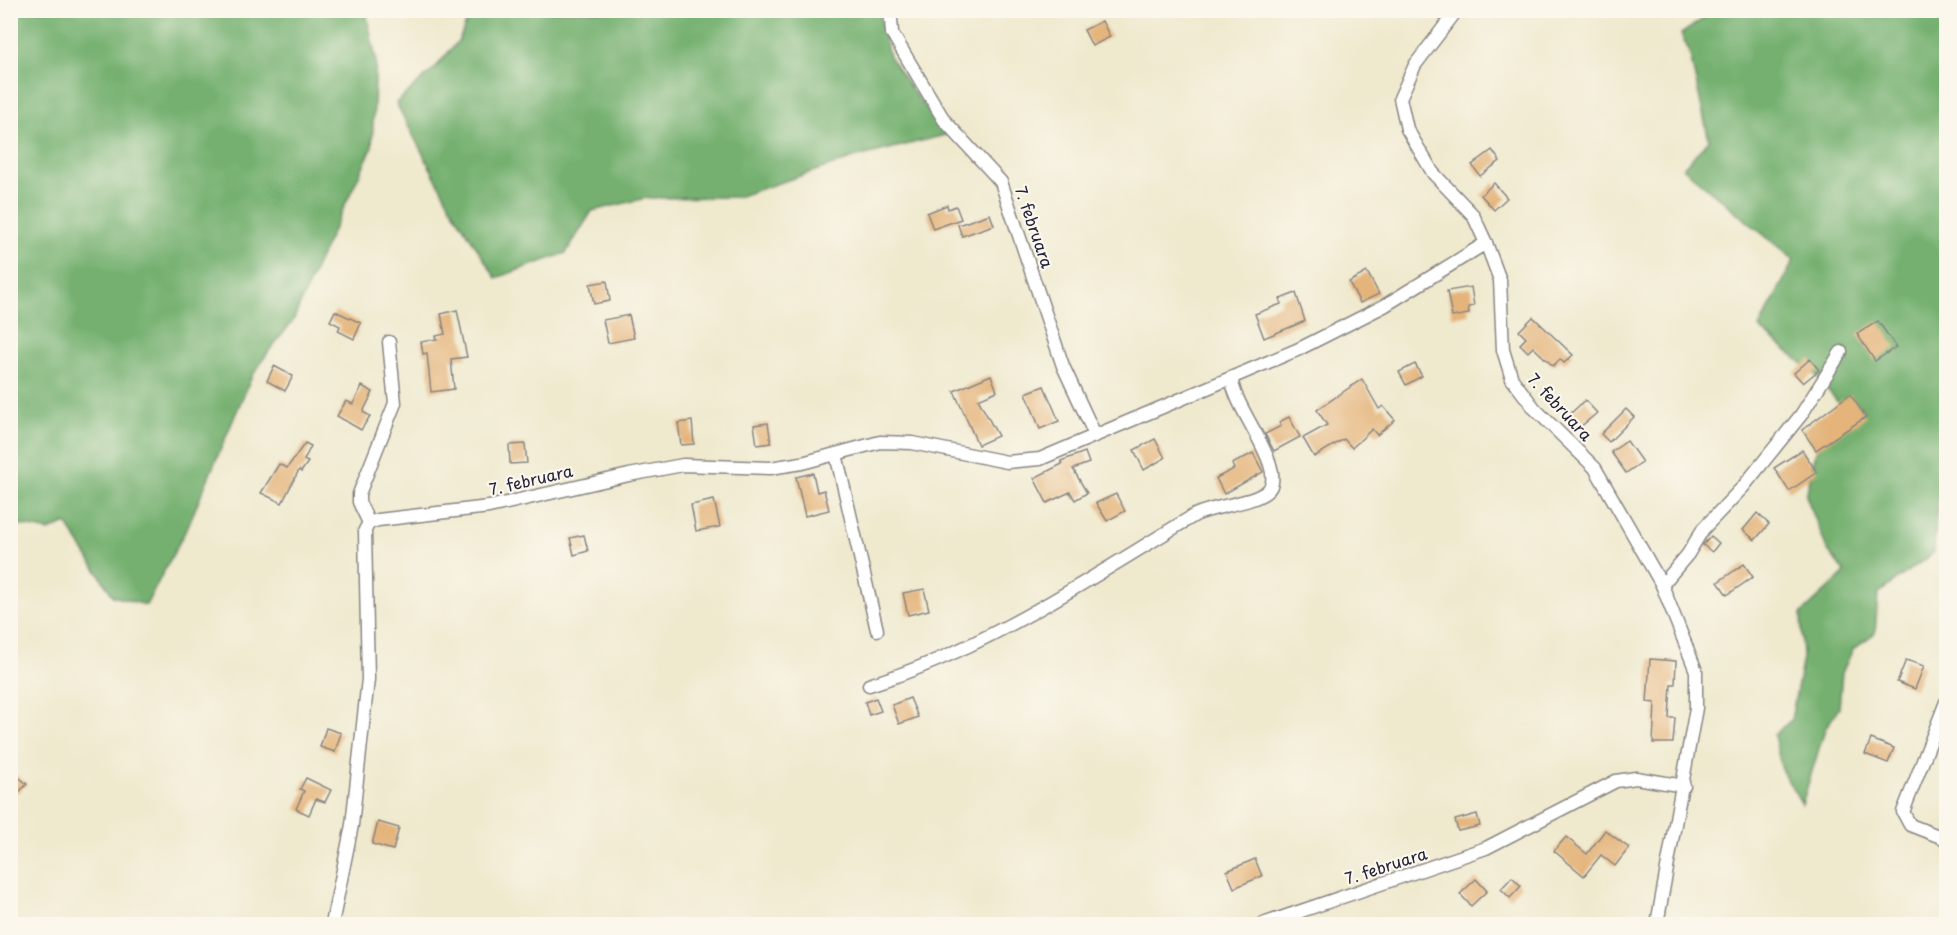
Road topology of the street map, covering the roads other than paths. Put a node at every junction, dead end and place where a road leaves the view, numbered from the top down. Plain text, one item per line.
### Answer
1 (1457, 10) edge
2 (891, 19) dead end
3 (1486, 243) junction
4 (389, 342) dead end
5 (1841, 352) dead end
6 (1232, 378) junction
7 (1095, 435) junction
8 (836, 454) junction
9 (369, 523) junction
10 (1662, 585) junction
11 (877, 630) dead end
12 (869, 685) dead end
13 (1947, 702) edge
14 (1684, 786) junction
15 (1947, 839) edge
16 (332, 924) edge
17 (1263, 924) edge
18 (1657, 924) edge

1 - 3 street
2 - 7 street, 7. februara
3 - 6 street, 7. februara
3 - 10 street, 7. februara
4 - 9 street
5 - 10 street
6 - 7 street, 7. februara
6 - 12 street
7 - 8 street, 7. februara
8 - 9 street, 7. februara
8 - 11 street
9 - 16 street
10 - 14 street, 7. februara
13 - 15 street
14 - 17 street, 7. februara
14 - 18 street, 7. februara

